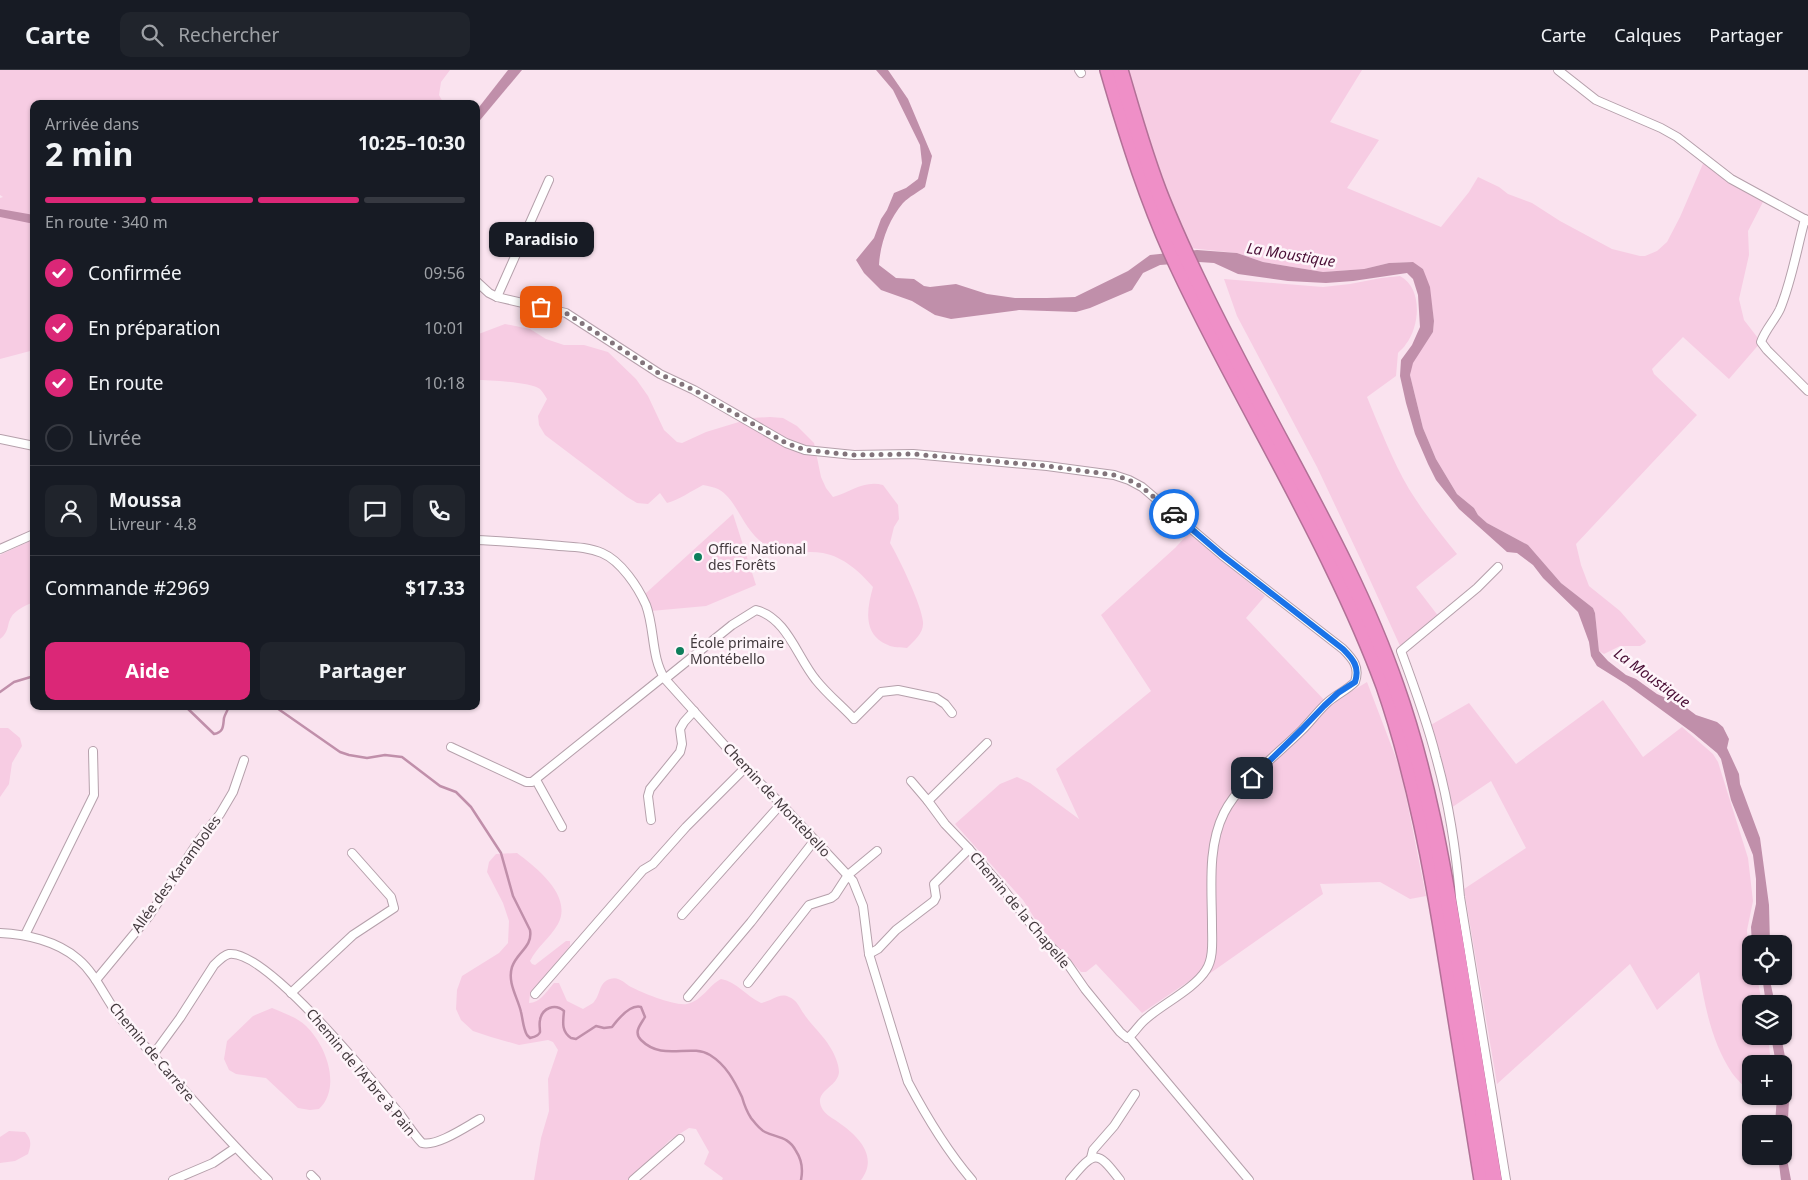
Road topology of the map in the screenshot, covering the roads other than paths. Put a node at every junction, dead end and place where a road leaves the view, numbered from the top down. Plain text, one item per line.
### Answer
1 (1108, 70) edge
2 (1120, 70) edge
3 (1558, 70) edge
4 (549, 180) dead end
5 (1806, 220) edge
6 (1174, 244) junction
7 (1187, 272) junction
8 (480, 285) edge
9 (497, 297) junction
10 (1808, 390) edge
11 (0, 439) edge
12 (30, 445) edge
13 (30, 536) edge
14 (480, 540) edge
15 (0, 549) edge
16 (1498, 567) dead end
17 (664, 678) junction
18 (694, 711) junction
19 (952, 714) dead end
20 (987, 743) dead end
21 (451, 747) dead end
22 (93, 751) dead end
23 (244, 760) dead end
24 (744, 768) junction
25 (536, 780) junction
26 (911, 781) dead end
27 (928, 801) junction
28 (781, 804) junction
29 (651, 820) dead end
30 (562, 827) dead end
31 (814, 841) junction
32 (969, 849) junction
33 (877, 851) dead end
34 (352, 853) dead end
35 (848, 875) junction
36 (682, 916) dead end
37 (0, 933) edge
38 (25, 935) junction
39 (869, 954) junction
40 (96, 980) junction
41 (748, 983) dead end
42 (292, 993) junction
43 (535, 994) dead end
44 (688, 996) dead end
45 (1129, 1038) junction
46 (153, 1055) junction
47 (1135, 1094) dead end
48 (480, 1119) dead end
49 (680, 1139) dead end
50 (235, 1148) junction
51 (1091, 1158) junction
52 (173, 1180) edge
53 (268, 1180) edge
54 (633, 1180) edge
55 (972, 1180) edge
56 (1070, 1180) edge
57 (1120, 1180) edge
58 (1249, 1180) edge
59 (1482, 1180) edge
60 (1494, 1180) edge
61 (1506, 1180) edge

1 - 6 highway
2 - 6 highway
3 - 5 street
4 - 9 street
5 - 10 street
6 - 7 highway
7 - 59 highway
7 - 60 highway
8 - 9 street
9 - 45 street
11 - 12 street
13 - 15 street
14 - 17 street, Chemin de Montebello
16 - 61 street
17 - 18 street, Chemin de Montebello
17 - 19 street
17 - 25 street
18 - 24 street, Chemin de Montebello
18 - 29 street
20 - 27 street
21 - 25 street
22 - 38 street
23 - 40 street, Allée des Karamboles
24 - 28 street, Chemin de Montebello
24 - 43 street
25 - 30 street
26 - 27 street, Chemin de la Chapelle
27 - 32 street, Chemin de la Chapelle
28 - 31 street, Chemin de Montebello
28 - 36 street
31 - 35 street, Chemin de Montebello
31 - 44 street
32 - 39 street
32 - 45 street, Chemin de la Chapelle
33 - 35 street
34 - 42 street
35 - 39 street, Chemin de Montebello
35 - 41 street
37 - 38 street, Chemin de Carrère
38 - 40 street, Chemin de Carrère
39 - 55 street, Chemin de Montebello
40 - 46 street, Chemin de Carrère
42 - 46 street, Chemin de l'Arbre à Pain
42 - 48 street, Chemin de l'Arbre à Pain
45 - 58 street, Chemin de la Chapelle
46 - 50 street, Chemin de Carrère
47 - 51 street
49 - 54 street
50 - 52 street
50 - 53 street, Chemin de Carrère
51 - 56 street
51 - 57 street

